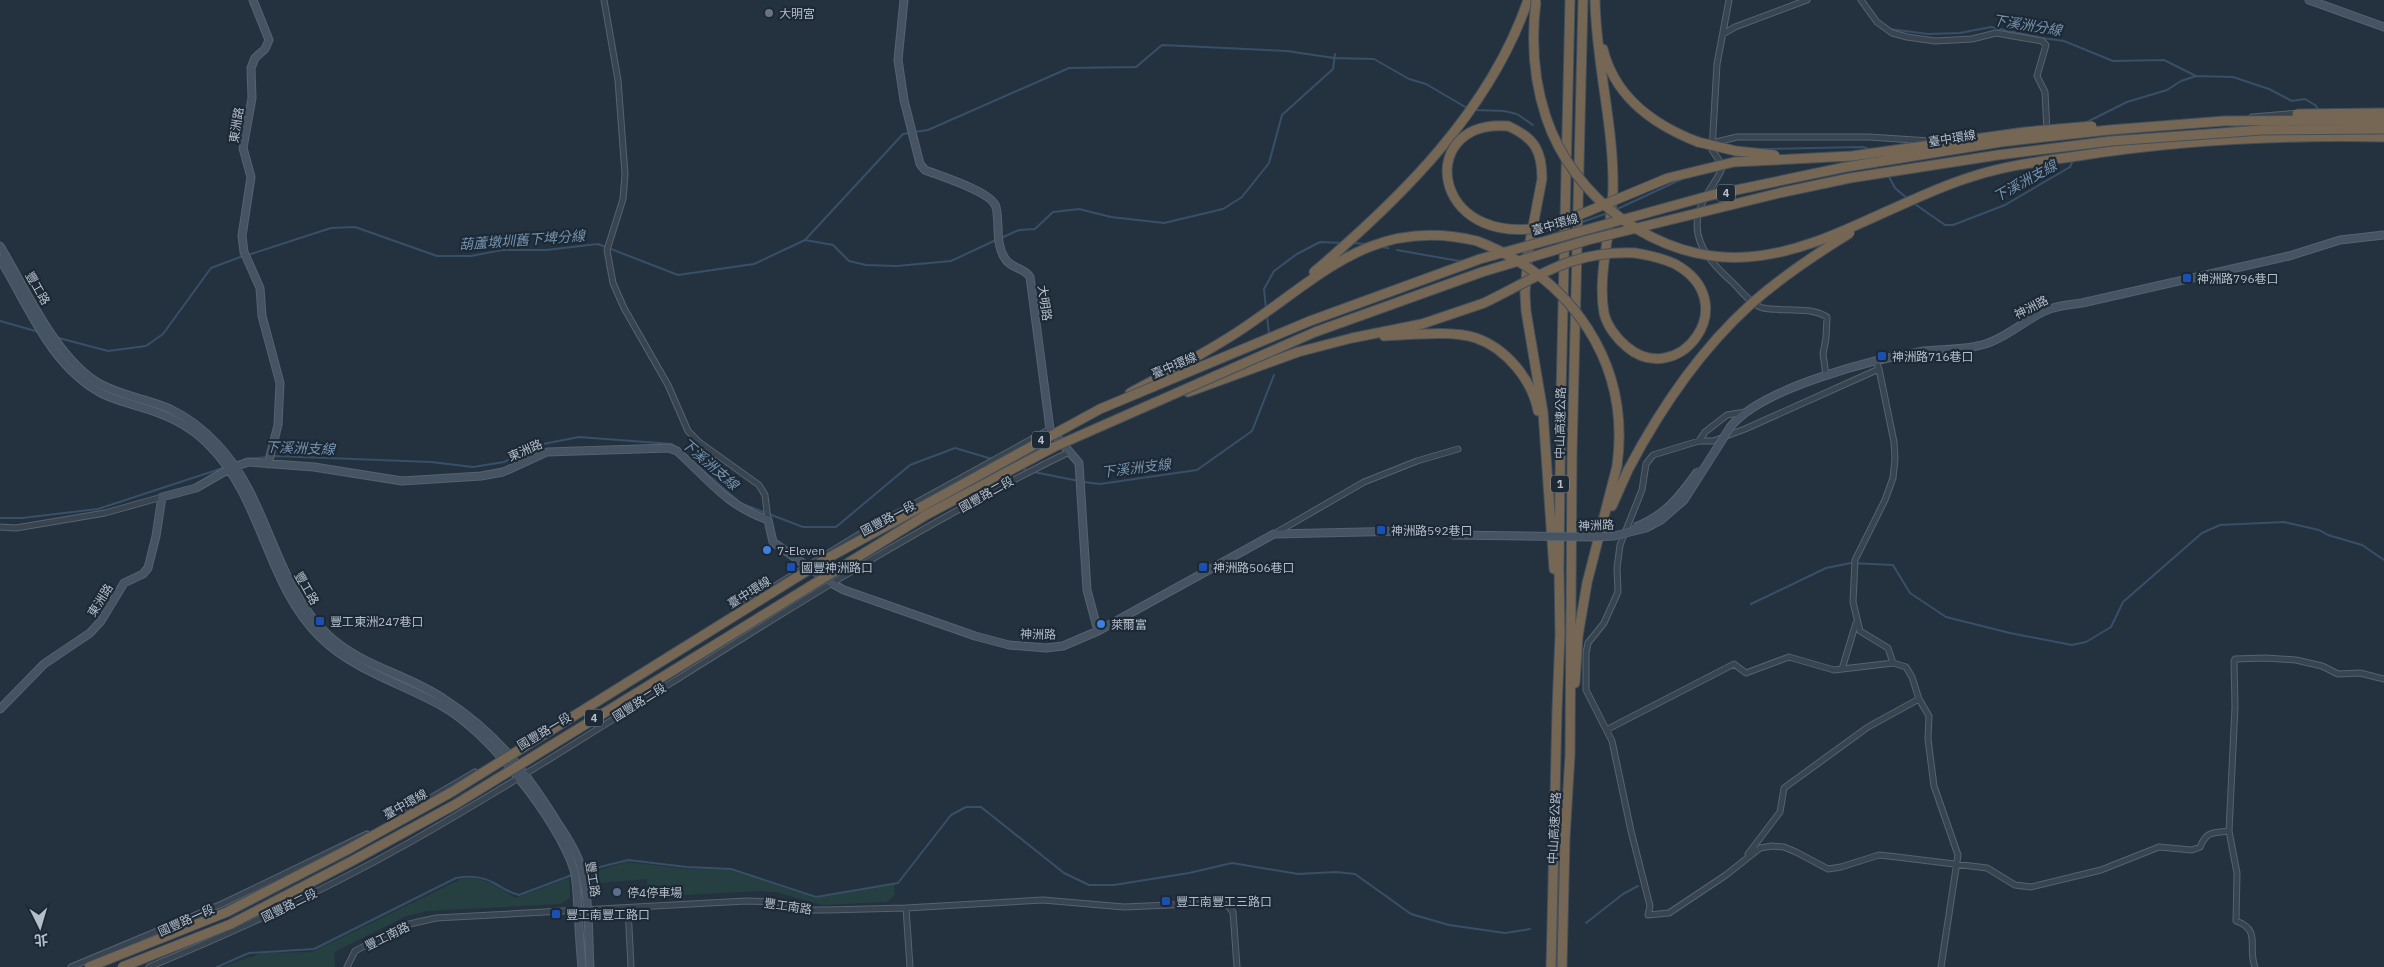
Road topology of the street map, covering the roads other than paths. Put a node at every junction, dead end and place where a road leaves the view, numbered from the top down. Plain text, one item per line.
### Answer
1 (253, 0) edge
2 (604, 0) edge
3 (904, 0) edge
4 (1570, 0) edge
5 (1584, 0) edge
6 (1595, 0) edge
7 (1729, 0) edge
8 (1807, 0) edge
9 (1862, 0) edge
10 (2308, 0) edge
11 (1531, 1) edge
12 (1595, 10) junction
13 (2384, 26) edge
14 (1723, 34) junction
15 (2384, 113) edge
16 (2384, 120) edge
17 (2384, 129) edge
18 (2047, 132) junction
19 (2384, 137) edge
20 (1712, 143) junction
21 (1820, 157) junction
22 (1883, 213) junction
23 (2384, 235) edge
24 (0, 246) edge
25 (0, 259) edge
26 (1264, 314) junction
27 (1298, 352) junction
28 (1876, 360) junction
29 (1878, 369) junction
30 (1826, 374) junction
31 (1100, 409) junction
32 (1745, 412) junction
33 (1114, 421) junction
34 (1050, 429) junction
35 (1544, 436) junction
36 (1699, 441) junction
37 (1458, 449) dead end
38 (1068, 452) junction
39 (268, 464) junction
40 (232, 468) junction
41 (162, 497) junction
42 (768, 520) junction
43 (0, 527) edge
44 (1274, 534) junction
45 (1594, 553) junction
46 (807, 565) junction
47 (831, 583) junction
48 (1856, 623) junction
49 (1098, 631) junction
50 (1560, 635) junction
51 (1893, 663) junction
52 (1842, 669) junction
53 (2384, 679) edge
54 (1919, 699) junction
55 (0, 709) edge
56 (1608, 729) junction
57 (509, 753) junction
58 (1570, 755) junction
59 (501, 758) junction
60 (526, 773) junction
61 (518, 778) junction
62 (2228, 832) junction
63 (1745, 858) junction
64 (1956, 865) junction
65 (579, 874) junction
66 (628, 908) junction
67 (906, 908) junction
68 (586, 910) junction
69 (578, 911) junction
70 (71, 967) edge
71 (88, 967) edge
72 (122, 967) edge
73 (149, 967) edge
74 (348, 967) edge
75 (582, 967) edge
76 (590, 967) edge
77 (631, 967) edge
78 (910, 967) edge
79 (1237, 967) edge
80 (1551, 967) edge
81 (1562, 967) edge
82 (1941, 967) edge
83 (2255, 967) edge

1 - 39 street, 東洲路
2 - 42 street
3 - 34 street, 大明路
4 - 50 highway, 中山高速公路 / 1
5 - 58 highway, 中山高速公路 / 1
6 - 12 highway
7 - 14 street
8 - 14 street
9 - 18 street
10 - 13 street
11 - 22 highway, bridge
11 - 26 highway
12 - 21 highway, bridge
12 - 27 highway, bridge
14 - 20 street
15 - 18 street, bridge
15 - 21 highway, bridge
16 - 31 highway, 臺中環線 / 4, bridge
17 - 33 highway, 臺中環線 / 4, bridge
18 - 20 street
19 - 22 highway
20 - 30 street
21 - 35 highway, bridge
22 - 45 highway, bridge
23 - 28 street, 神洲路
24 - 40 street, 豐工路
25 - 40 street, 豐工路
26 - 31 highway, bridge
26 - 45 highway, bridge
27 - 33 highway, bridge
27 - 35 highway
28 - 29 street
28 - 30 street, 神洲路
29 - 36 street
29 - 48 street
30 - 32 street, 神洲路
31 - 71 highway, 臺中環線 / 4, bridge
32 - 36 street
32 - 44 street, 神洲路, bridge
33 - 72 highway, 臺中環線 / 4, bridge
34 - 38 street
34 - 46 street, 國豐路一段
35 - 50 highway
36 - 56 street
37 - 44 street
38 - 47 street, 國豐路二段
38 - 49 street
39 - 40 street, 東洲路
39 - 42 street, 東洲路
40 - 41 street, 東洲路
40 - 57 street, 豐工路
40 - 59 street, 豐工路
41 - 43 street
41 - 55 street, 東洲路
42 - 46 street, 神洲路
44 - 49 street, 神洲路
45 - 58 highway
46 - 47 street, 神洲路
46 - 57 street, 國豐路一段
47 - 49 street, 神洲路
47 - 60 street, 國豐路二段
48 - 51 street
48 - 52 street
50 - 80 highway, 中山高速公路 / 1
51 - 52 street
51 - 54 street
52 - 56 street
53 - 62 street
54 - 63 street
54 - 64 street
56 - 63 street
57 - 59 street, 國豐路一段
57 - 60 street, 豐工路
58 - 81 highway, 中山高速公路 / 1
59 - 61 street, 豐工路
59 - 70 street, 國豐路一段
60 - 61 street, 國豐路二段
60 - 65 street, 豐工路
61 - 65 street, 豐工路
61 - 73 street, 國豐路二段
62 - 64 street
62 - 83 street
63 - 64 street
64 - 82 street
65 - 68 street, 豐工路
65 - 69 street, 豐工路
66 - 67 street, 豐工南路
66 - 68 street, 豐工南路
66 - 77 street
67 - 78 street
67 - 79 street, 豐工南路
68 - 69 street, 豐工南路
68 - 76 street, 豐工路
69 - 74 street, 豐工南路
69 - 75 street, 豐工路

